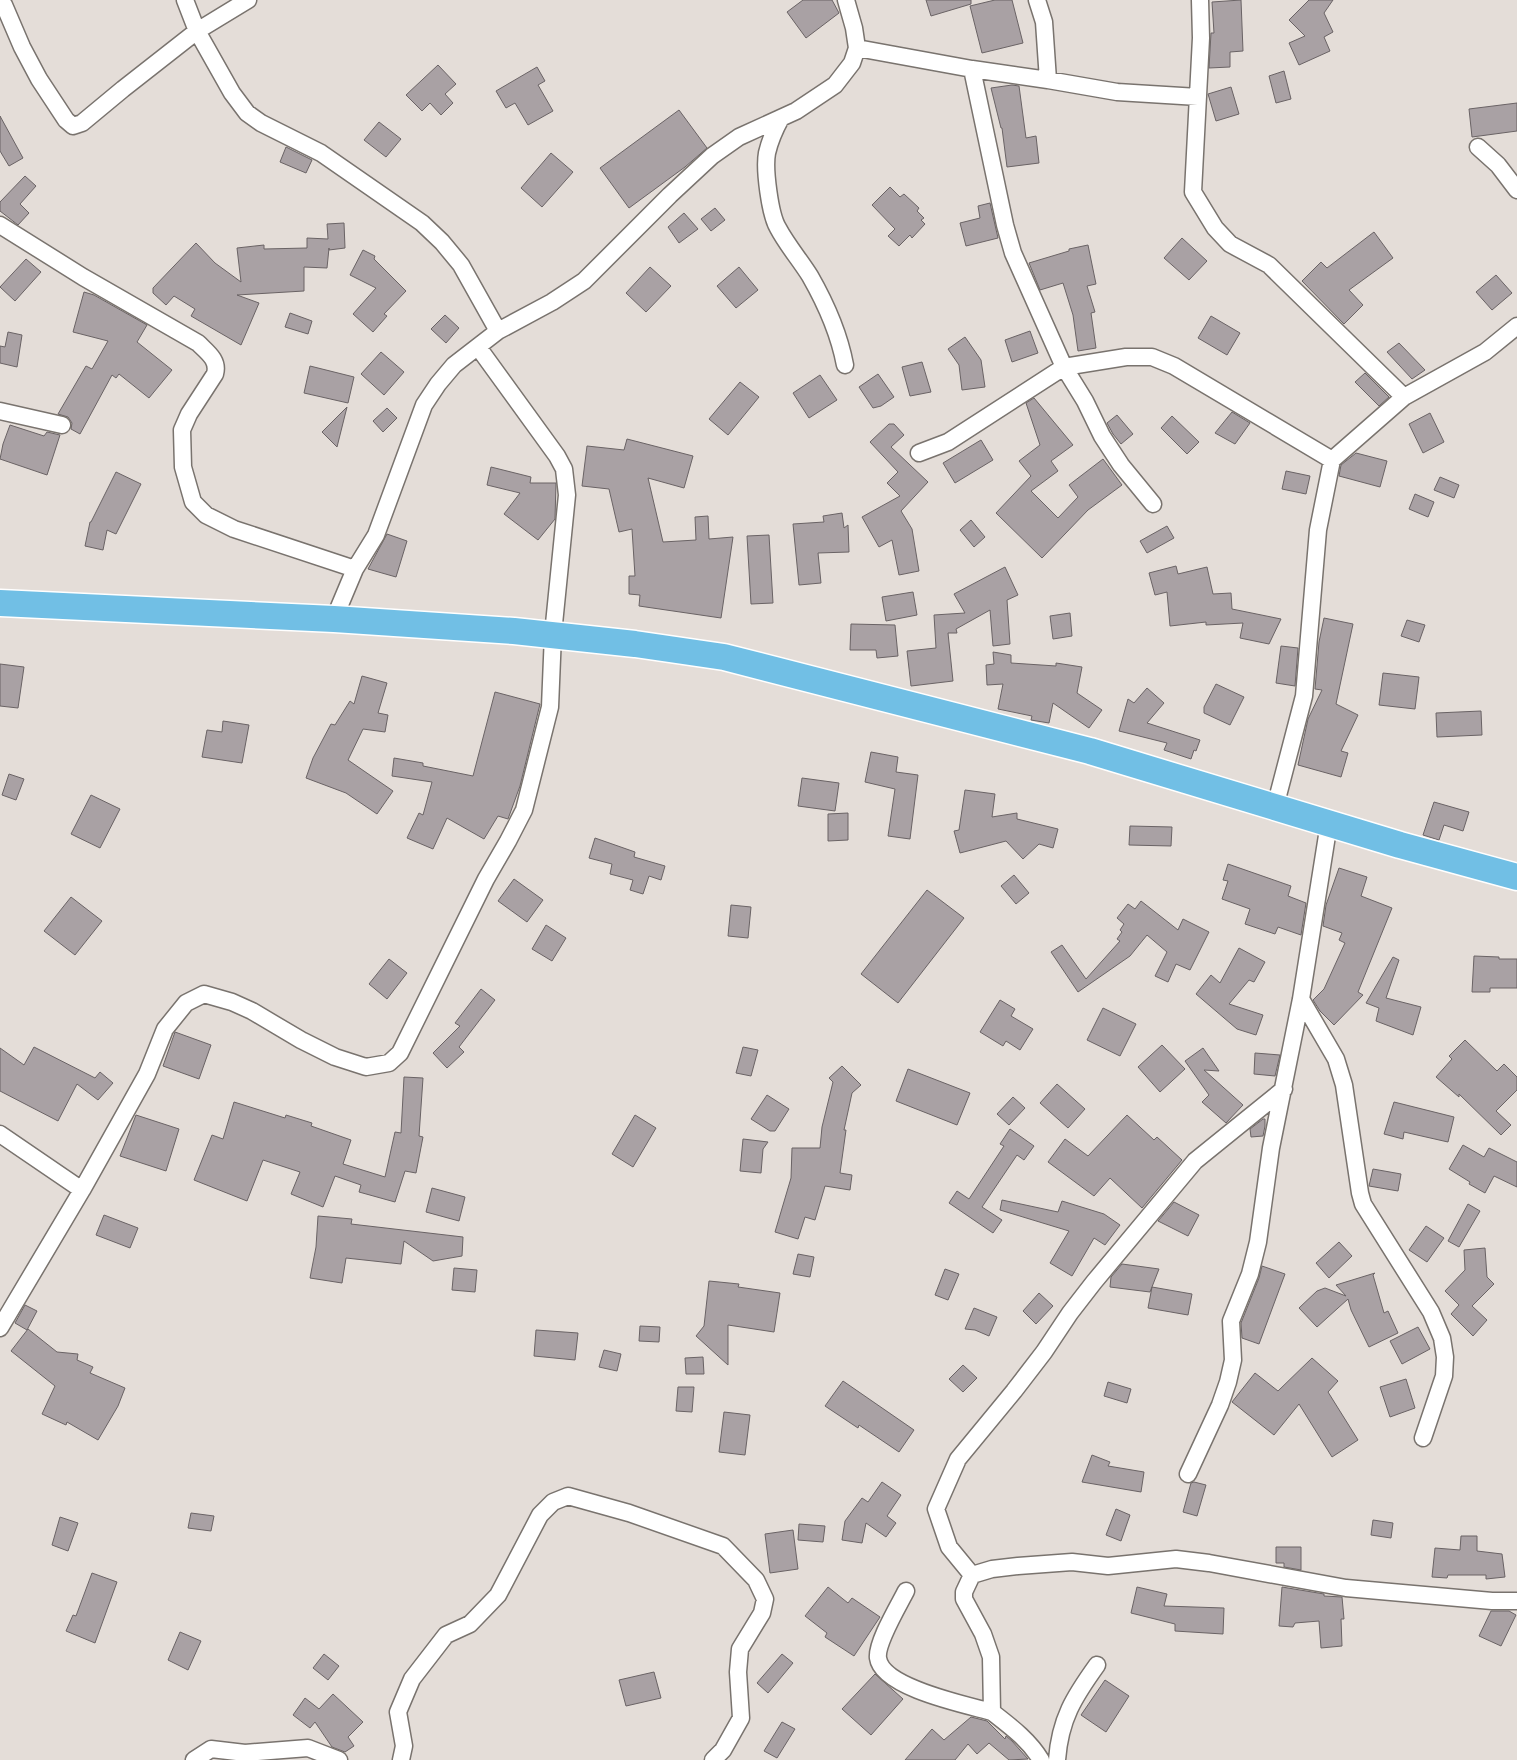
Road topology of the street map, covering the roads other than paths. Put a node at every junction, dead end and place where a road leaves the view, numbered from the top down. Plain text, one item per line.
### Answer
1 (0, 0) edge
2 (185, 0) edge
3 (248, 0) edge
4 (846, 0) edge
5 (1037, 0) edge
6 (1200, 0) edge
7 (197, 31) junction
8 (857, 48) junction
9 (972, 70) junction
10 (1048, 80) junction
11 (1198, 97) junction
12 (781, 118) junction
13 (1478, 147) dead end
14 (1517, 190) edge
15 (0, 226) edge
16 (1517, 326) edge
17 (498, 331) junction
18 (478, 347) junction
19 (846, 365) dead end
20 (1064, 367) junction
21 (1404, 397) junction
22 (0, 411) edge
23 (62, 426) dead end
24 (919, 453) dead end
25 (1332, 460) junction
26 (1153, 504) dead end
27 (355, 569) junction
28 (0, 603) edge
29 (334, 619) junction
30 (553, 634) junction
31 (1275, 807) junction
32 (1330, 823) junction
33 (1517, 877) edge
34 (1301, 998) junction
35 (1284, 1089) junction
36 (0, 1134) edge
37 (82, 1190) junction
38 (0, 1328) edge
39 (1423, 1438) dead end
40 (1188, 1474) dead end
41 (972, 1575) junction
42 (906, 1591) dead end
43 (1517, 1601) edge
44 (1097, 1665) dead end
45 (992, 1712) junction
46 (194, 1760) edge
47 (339, 1760) edge
48 (400, 1760) edge
49 (713, 1760) edge
50 (1041, 1760) edge
51 (1057, 1760) edge

1 - 7 street
2 - 7 street
3 - 7 street
4 - 8 street
5 - 10 street
6 - 11 street
7 - 17 street
8 - 9 street
8 - 12 street
9 - 10 street
9 - 20 street
10 - 11 street
11 - 21 street
12 - 17 street
12 - 19 street
13 - 14 street
15 - 27 street
16 - 21 street
17 - 18 street
18 - 27 street
18 - 30 street
20 - 24 street
20 - 25 street
20 - 26 street
21 - 25 street
22 - 23 street
25 - 31 street
27 - 29 street
28 - 29 main road
29 - 30 main road
30 - 31 main road
30 - 37 street
31 - 32 main road
32 - 33 main road
32 - 34 street
34 - 35 street
34 - 39 street
35 - 40 street
35 - 41 street
36 - 37 street
37 - 38 street
41 - 43 street
41 - 45 street
42 - 45 street
44 - 51 street
45 - 50 street
46 - 47 street
48 - 49 street

